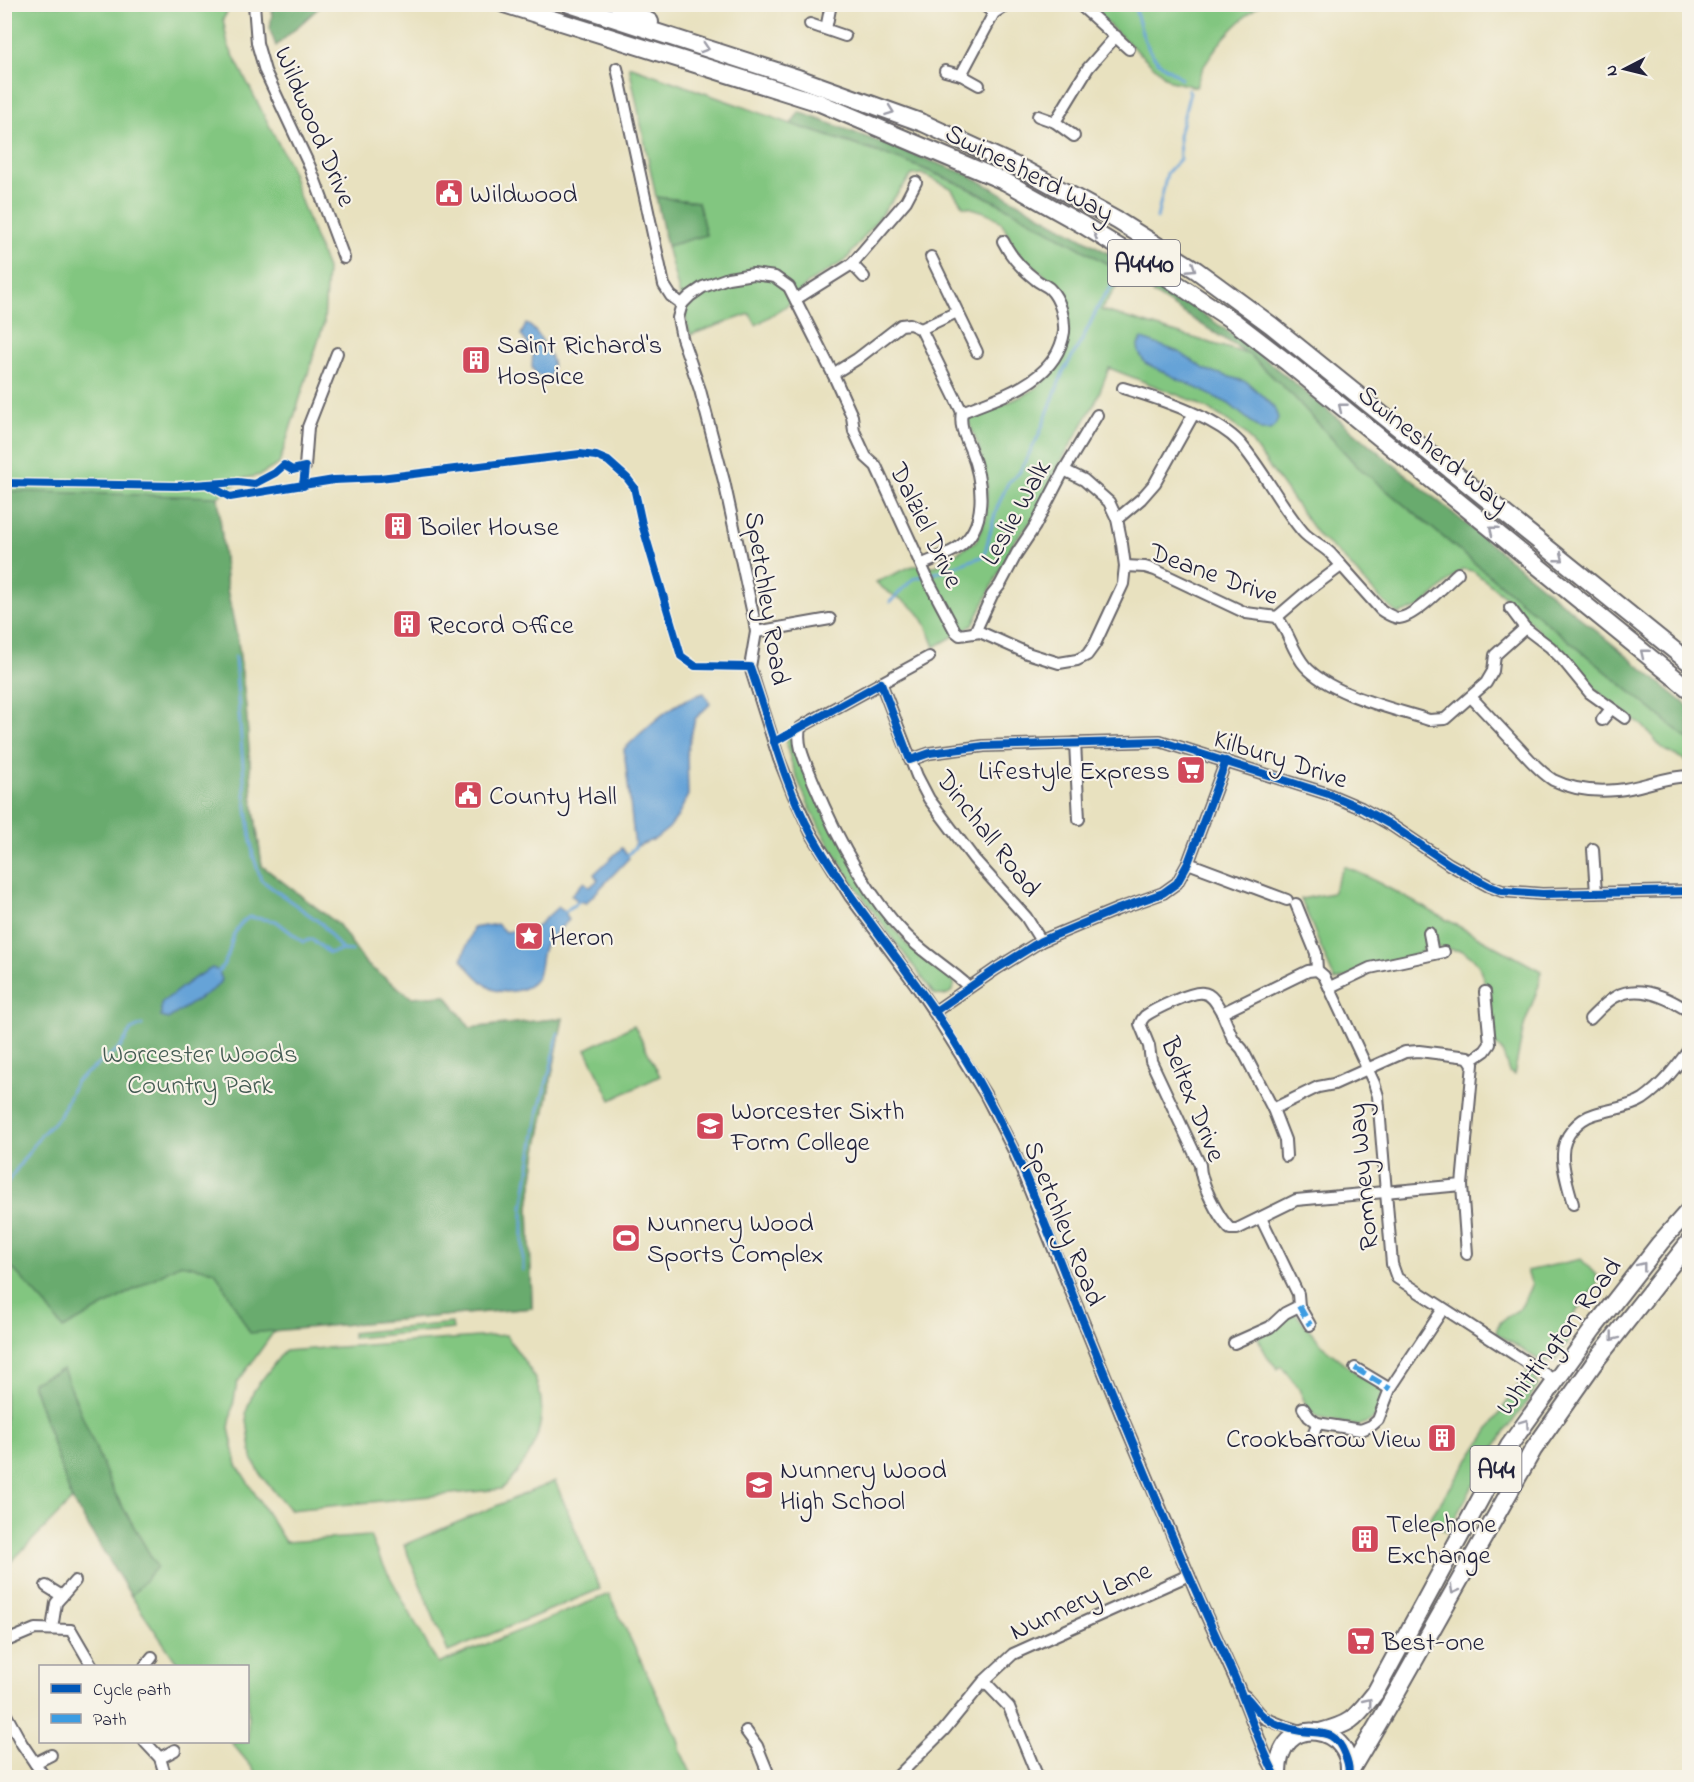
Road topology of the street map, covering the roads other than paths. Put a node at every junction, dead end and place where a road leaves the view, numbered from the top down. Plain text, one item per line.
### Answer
1 (504, 4) edge
2 (569, 4) edge
3 (617, 4) edge
4 (831, 4) edge
5 (982, 4) edge
6 (1008, 4) edge
7 (1079, 4) edge
8 (255, 6) edge
9 (994, 14) junction
10 (810, 24) dead end
11 (826, 29) junction
12 (844, 36) dead end
13 (1116, 36) junction
14 (674, 38) junction
15 (1129, 49) dead end
16 (617, 68) dead end
17 (945, 71) dead end
18 (961, 75) junction
19 (979, 85) dead end
20 (1038, 116) dead end
21 (1055, 122) junction
22 (1074, 136) dead end
23 (916, 182) dead end
24 (1003, 241) dead end
25 (930, 257) dead end
26 (344, 258) dead end
27 (852, 264) junction
28 (864, 277) dead end
29 (796, 299) junction
30 (682, 304) junction
31 (957, 312) junction
32 (921, 329) junction
33 (337, 352) dead end
34 (977, 352) dead end
35 (833, 374) junction
36 (1123, 388) dead end
37 (962, 412) junction
38 (1097, 415) dead end
39 (1194, 415) junction
40 (305, 467) dead end
41 (1064, 470) junction
42 (1117, 519) junction
43 (924, 566) junction
44 (1125, 566) junction
45 (1341, 566) junction
46 (1458, 573) dead end
47 (1510, 608) dead end
48 (1278, 617) junction
49 (830, 618) dead end
50 (1525, 627) junction
51 (756, 632) junction
52 (975, 632) junction
53 (929, 657) dead end
54 (1689, 663) edge
55 (881, 683) junction
56 (1689, 690) edge
57 (1471, 698) junction
58 (1611, 709) junction
59 (1625, 718) dead end
60 (1602, 720) dead end
61 (1075, 743) junction
62 (910, 760) junction
63 (1226, 761) junction
64 (1689, 776) edge
65 (1079, 819) dead end
66 (1593, 849) dead end
67 (1188, 863) junction
68 (1689, 891) edge
69 (1596, 893) junction
70 (1429, 933) dead end
71 (1041, 941) junction
72 (1317, 970) junction
73 (969, 987) junction
74 (1330, 987) junction
75 (1485, 992) dead end
76 (934, 1012) junction
77 (1689, 1012) edge
78 (1222, 1013) junction
79 (1590, 1018) dead end
80 (1689, 1048) edge
81 (1472, 1060) junction
82 (1368, 1068) junction
83 (1273, 1109) junction
84 (1286, 1156) dead end
85 (1461, 1185) junction
86 (1386, 1192) junction
87 (1573, 1204) dead end
88 (1689, 1209) edge
89 (1261, 1218) junction
90 (1689, 1241) edge
91 (1467, 1254) dead end
92 (1299, 1306) junction
93 (1443, 1309) junction
94 (1310, 1325) dead end
95 (1234, 1343) dead end
96 (1355, 1368) dead end
97 (1554, 1380) junction
98 (1389, 1389) junction
99 (1303, 1408) dead end
100 (1317, 1422) junction
101 (1313, 1437) dead end
102 (1189, 1575) junction
103 (75, 1581) dead end
104 (46, 1586) dead end
105 (62, 1596) junction
106 (52, 1629) junction
107 (4, 1642) edge
108 (91, 1665) edge
109 (984, 1681) junction
110 (1239, 1688) junction
111 (4, 1711) edge
112 (746, 1731) dead end
113 (1303, 1731) junction
114 (1320, 1732) junction
115 (146, 1743) edge
116 (175, 1750) dead end
117 (51, 1755) dead end
118 (160, 1758) junction
119 (35, 1763) junction
120 (1348, 1776) edge
121 (45, 1778) edge
122 (166, 1778) edge
123 (770, 1778) edge
124 (896, 1778) edge
125 (1038, 1778) edge
126 (1278, 1778) edge

56 -> 1 main road, Swinesherd Way / A4440
2 - 14 main road, Swinesherd Way / A4440
3 - 14 main road
4 - 11 street
5 - 9 street
6 - 9 street
7 - 13 street
8 - 26 street, Wildwood Drive
9 - 18 street
10 - 11 street
11 - 12 street
13 - 15 street
13 - 21 street
14 -> 54 main road, Swinesherd Way / A4440
16 - 30 street
17 - 18 street
18 - 19 street
20 - 21 street
21 - 22 street
23 - 27 street
24 - 37 street
25 - 31 street
27 - 28 street
27 - 29 street
29 - 30 street, Dalziel Drive
29 - 35 street, Dalziel Drive
30 - 51 street, Spetchley Road
31 - 32 street
31 - 34 street
32 - 35 street
32 - 37 street
33 - 40 street
35 - 43 street, Dalziel Drive
36 - 39 street
37 - 43 street
38 - 41 street, Leslie Walk
39 - 42 street
39 - 45 street
41 - 42 street, Dalziel Drive
41 - 52 street, Leslie Walk
42 - 44 street, Dalziel Drive
43 - 52 street, Dalziel Drive
44 - 48 street, Deane Drive
44 - 52 street, Dalziel Drive
45 - 46 street
45 - 48 street
47 - 50 street
48 - 57 street, Deane Drive
49 - 51 street
50 - 57 street, Deane Drive
50 - 58 street
51 - 76 street, Spetchley Road
53 - 55 street
55 - 62 street, Dinchall Road
55 - 73 street
57 - 64 street
58 - 59 street
58 - 60 street
61 - 62 street, Kilbury Drive
61 - 63 street, Kilbury Drive
61 - 65 street
62 - 71 street, Dinchall Road
63 - 67 street
63 - 69 street, Kilbury Drive
66 - 69 street
67 - 71 street
67 - 72 street, Romney Way
68 - 69 street, Kilbury Drive
70 - 74 street
71 - 73 street
72 - 74 street, Romney Way
72 - 78 street
73 - 76 street
74 - 82 street, Romney Way
75 - 81 street
76 - 102 street, Spetchley Road
77 - 79 street
78 - 83 street
78 - 89 street, Beltex Drive
80 - 87 street
81 - 82 street
81 - 85 street
82 - 83 street
82 - 86 street, Romney Way
83 - 84 street
85 - 86 street, Beltex Drive
85 - 91 street
86 - 89 street, Beltex Drive
86 - 93 street, Romney Way
97 -> 88 main road, Whittington Road / A44
89 - 92 street
90 -> 120 main road, Whittington Road / A44
92 - 94 street
92 - 95 street
93 - 97 street, Romney Way
93 - 98 street
96 - 98 street
114 -> 97 main road, Whittington Road / A44
98 - 100 street
99 - 100 street
100 - 101 street
102 - 109 street, Nunnery Lane
102 - 110 street, Spetchley Road
103 - 105 street
104 - 105 street
105 - 106 street
106 - 107 street
106 - 108 street
109 - 124 street, Nunnery Lane
109 - 125 street
110 - 113 street, Spetchley Road
110 - 126 street, Spetchley Road
111 - 119 street
112 - 123 street
113 - 114 main road, A44
113 - 126 main road
114 - 120 main road, A44
115 - 118 street
116 - 118 street
117 - 119 street
118 - 122 street
119 - 121 street

